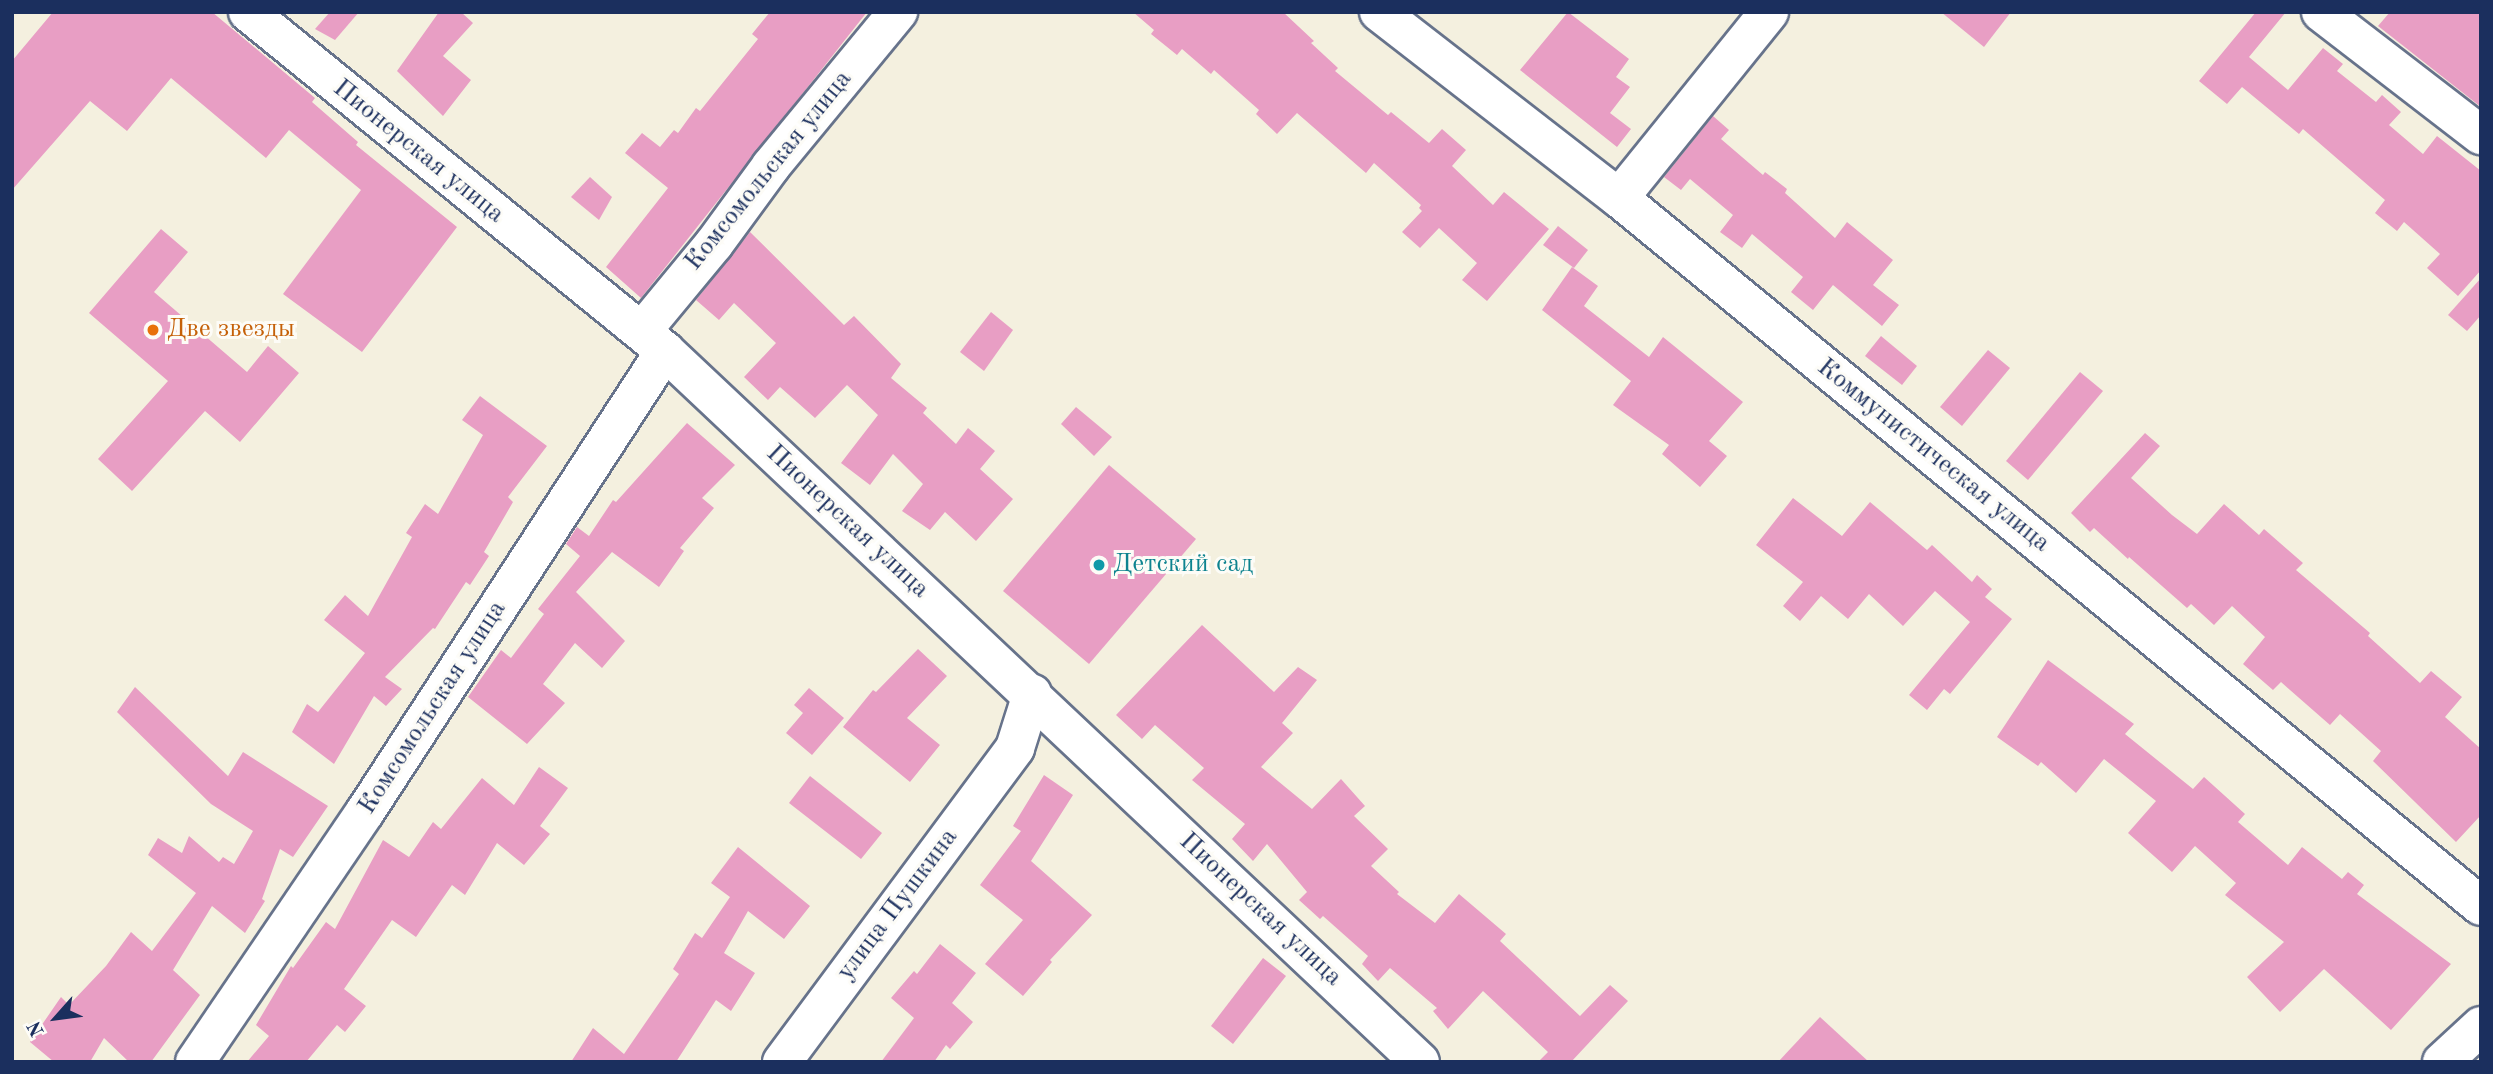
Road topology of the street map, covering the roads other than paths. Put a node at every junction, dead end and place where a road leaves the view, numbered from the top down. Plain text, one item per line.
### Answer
1 (248, 12) edge
2 (898, 12) edge
3 (1379, 12) edge
4 (1769, 12) edge
5 (2321, 12) edge
6 (2481, 135) edge
7 (1619, 198) junction
8 (653, 341) junction
9 (1032, 694) junction
10 (1078, 738) junction
11 (1015, 748) junction
12 (2481, 906) edge
13 (2481, 1026) edge
14 (195, 1062) edge
15 (782, 1062) edge
16 (1420, 1062) edge
17 (2442, 1062) edge

1 - 8 street, Пионерская улица
2 - 8 street, Комсомольская улица
3 - 7 street, Коммунистическая улица
4 - 7 street
5 - 6 street
7 - 12 street, Коммунистическая улица
8 - 9 street, Пионерская улица
8 - 14 street, Комсомольская улица
9 - 10 street, Пионерская улица
9 - 11 street, улица Пушкина
10 - 11 street
10 - 16 street, Пионерская улица
11 - 15 street, улица Пушкина
13 - 17 street

